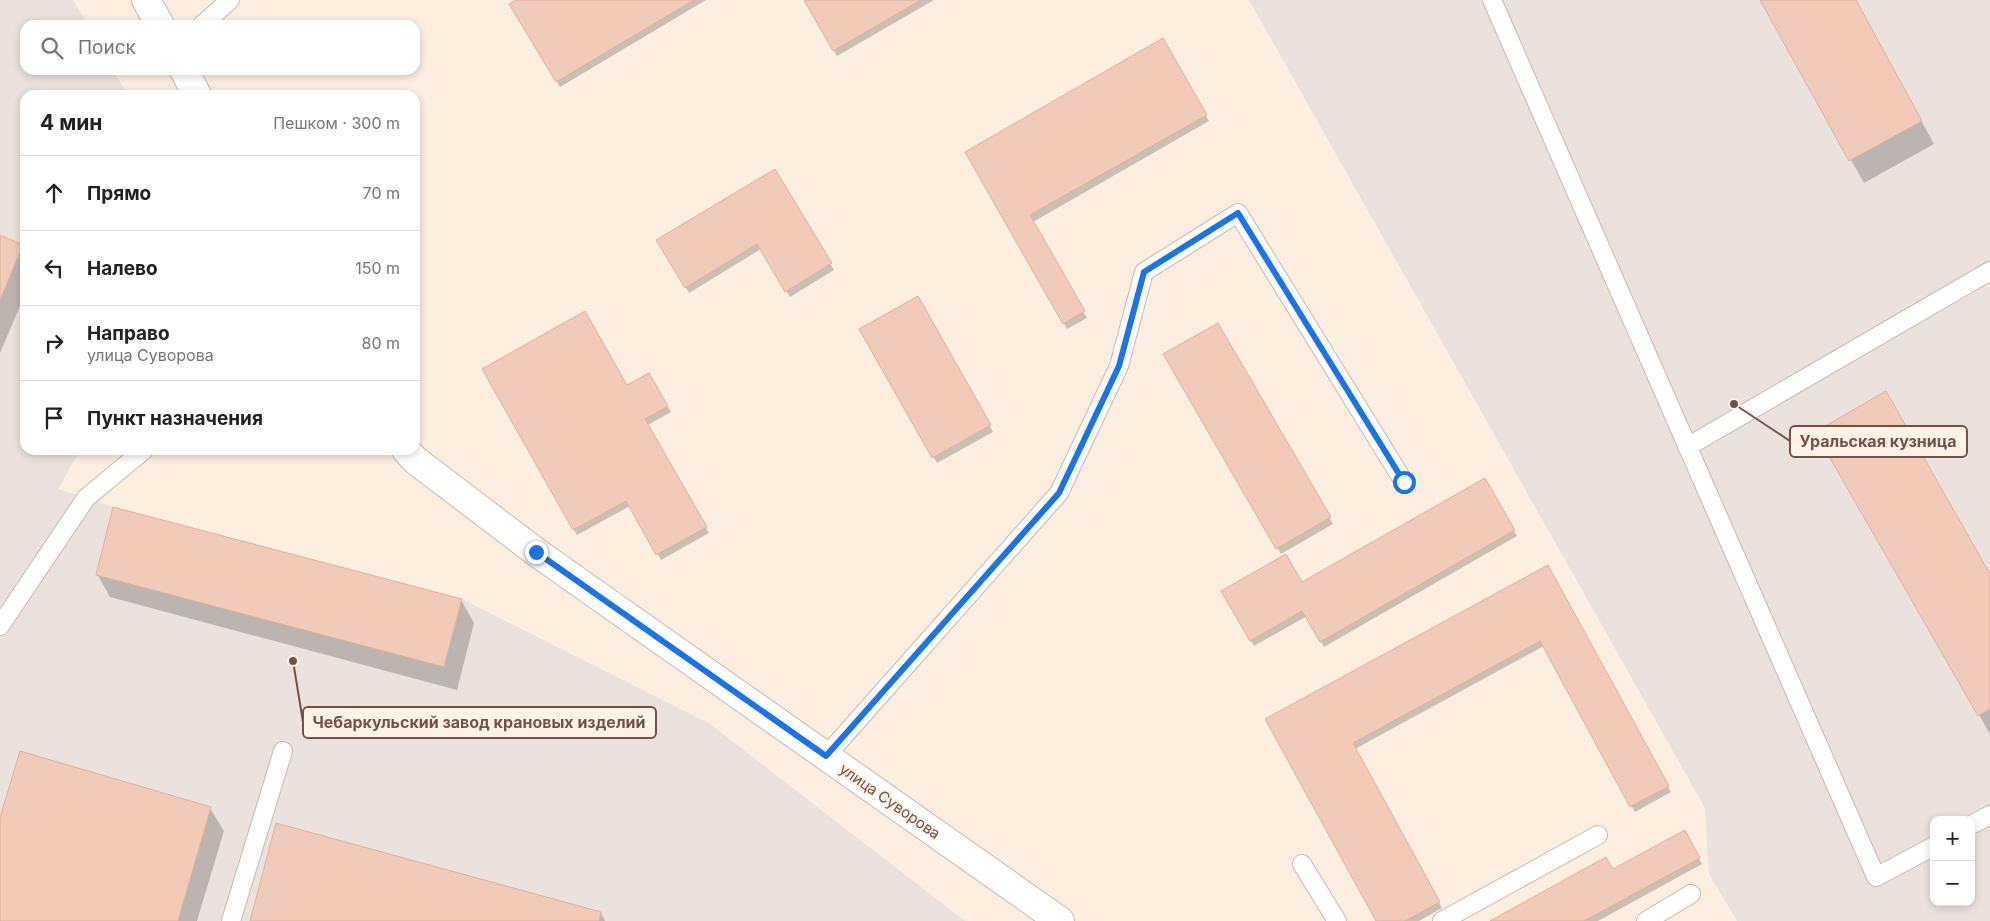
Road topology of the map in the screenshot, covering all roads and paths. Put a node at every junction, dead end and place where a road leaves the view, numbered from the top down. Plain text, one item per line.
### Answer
1 (146, 0) edge
2 (230, 0) edge
3 (1492, 0) edge
4 (157, 20) edge
5 (208, 20) edge
6 (187, 75) edge
7 (194, 90) edge
8 (1990, 271) edge
9 (1687, 447) junction
10 (138, 455) edge
11 (410, 455) edge
12 (1404, 482) dead end
13 (0, 626) edge
14 (283, 751) dead end
15 (826, 756) junction
16 (1990, 814) edge
17 (1975, 823) edge
18 (1598, 835) dead end
19 (1930, 848) edge
20 (1302, 864) dead end
21 (1691, 894) dead end
22 (232, 921) edge
23 (1060, 921) edge
24 (1337, 921) edge
25 (1442, 921) edge
26 (1646, 921) edge

1 - 4 street
2 - 5 lane
3 - 9 lane
6 - 7 street
8 - 9 lane
9 - 19 lane
10 - 13 lane
11 - 15 street, улица Суворова
12 - 15 lane
14 - 22 lane
15 - 23 street, улица Суворова
16 - 17 lane
18 - 25 lane
20 - 24 lane
21 - 26 lane

